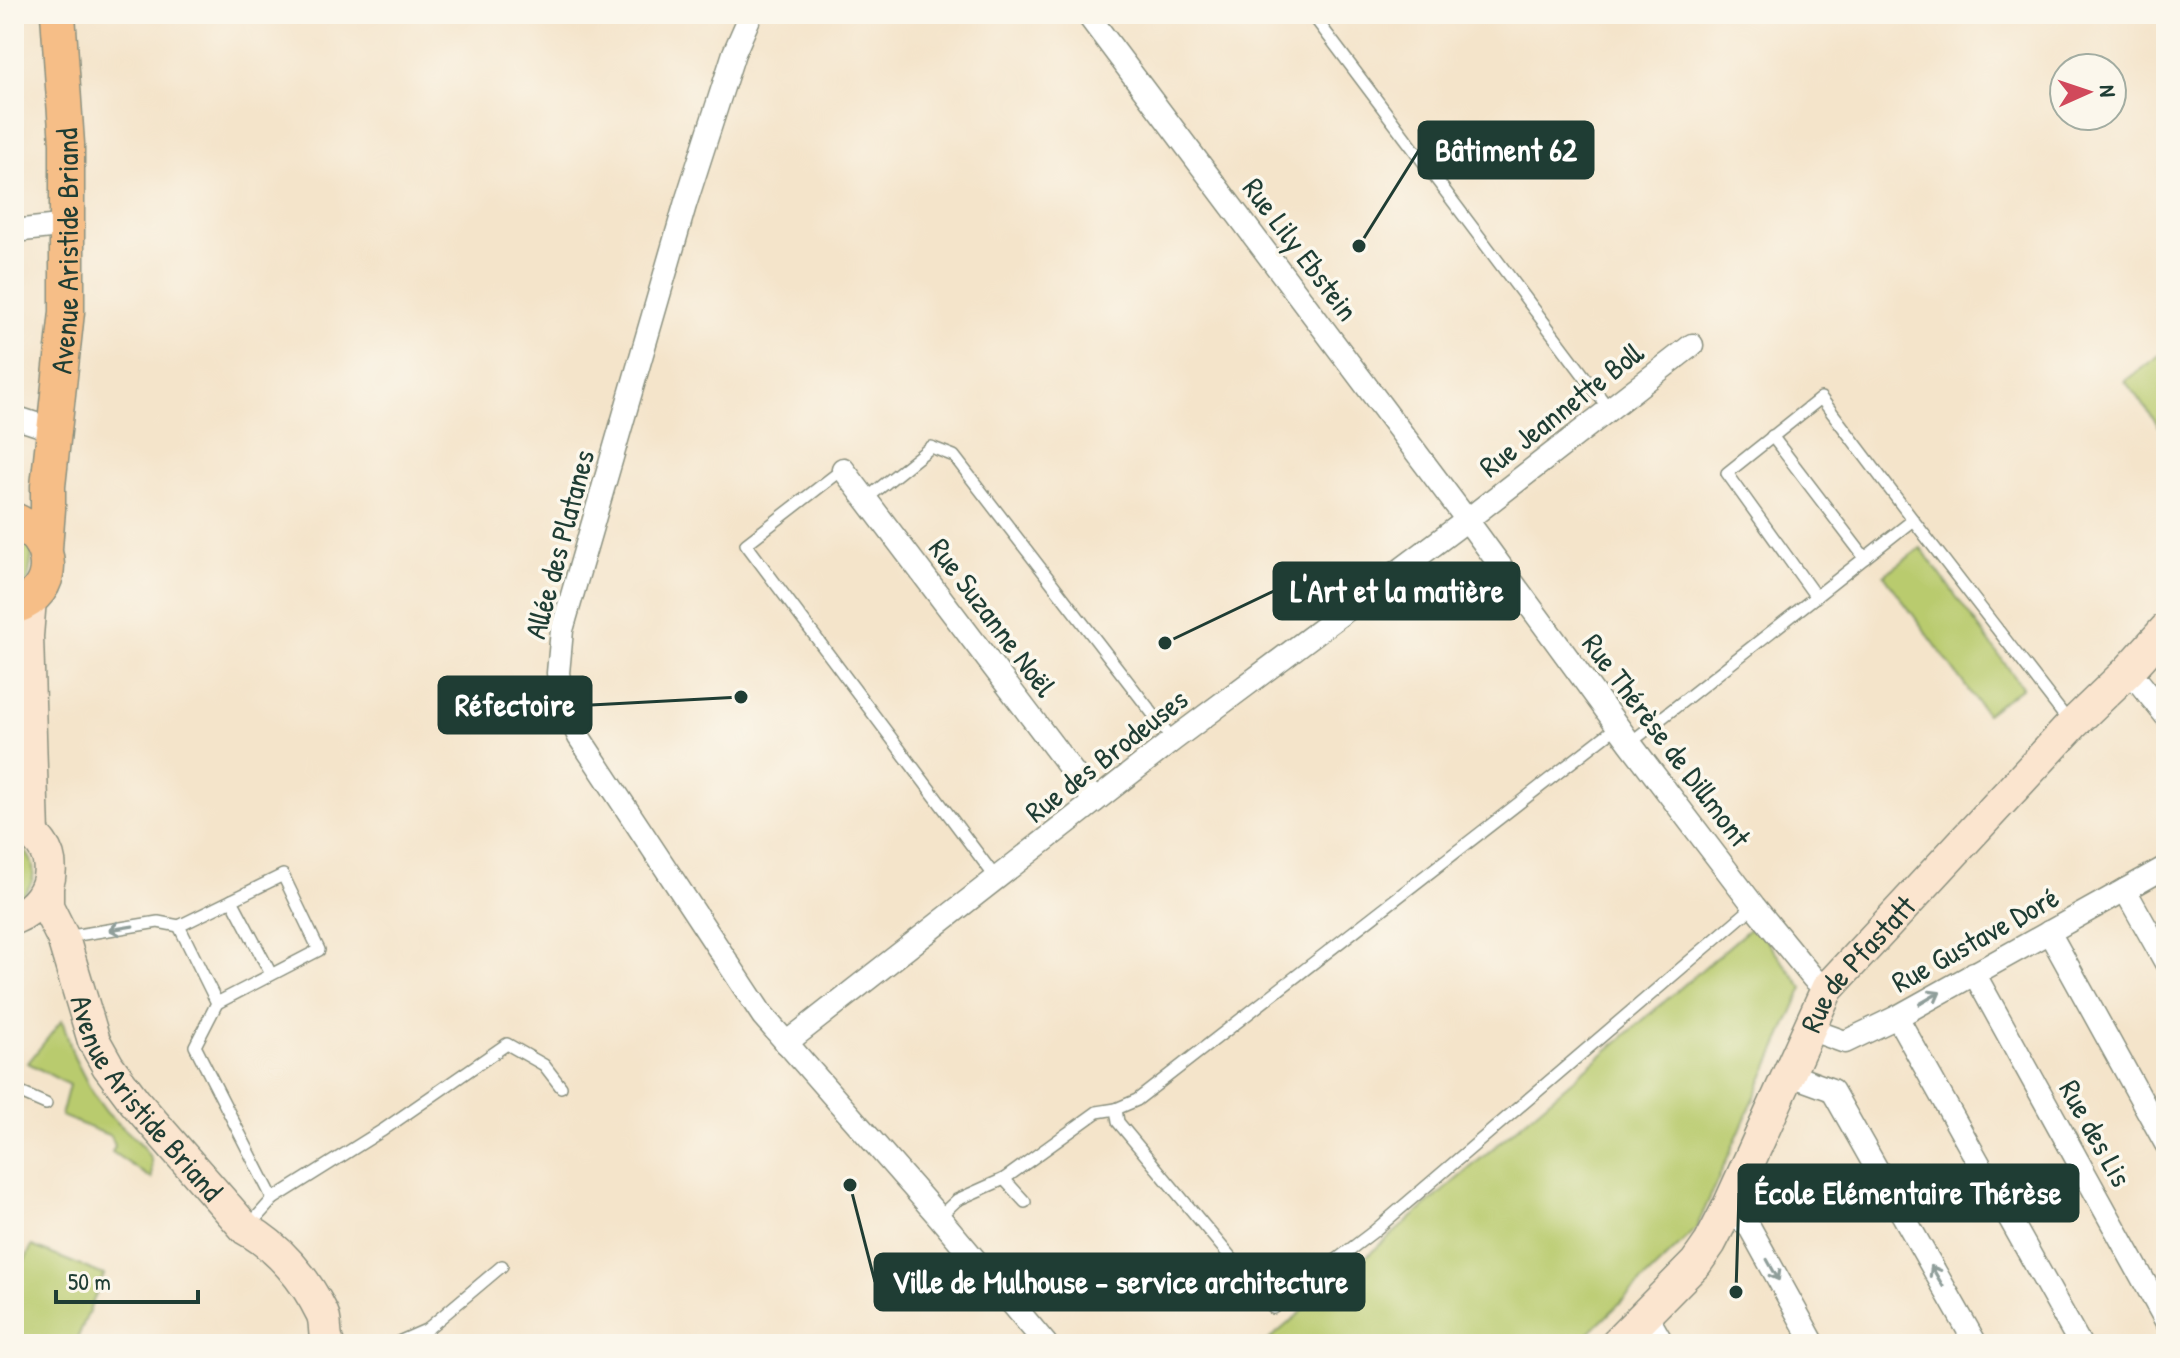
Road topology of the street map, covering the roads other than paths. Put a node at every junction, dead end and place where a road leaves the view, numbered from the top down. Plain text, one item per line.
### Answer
1 (58, 14) edge
2 (751, 14) edge
3 (1087, 14) edge
4 (1312, 14) edge
5 (68, 225) junction
6 (14, 231) edge
7 (1692, 345) dead end
8 (1609, 409) junction
9 (14, 417) edge
10 (54, 430) junction
11 (1772, 436) junction
12 (843, 469) joint
13 (48, 486) junction
14 (866, 499) junction
15 (14, 511) edge
16 (14, 520) edge
17 (1467, 520) junction
18 (1913, 520) junction
19 (45, 548) junction
20 (1865, 558) junction
21 (1816, 597) junction
22 (22, 603) edge
23 (2166, 629) edge
24 (2129, 670) junction
25 (2166, 716) edge
26 (2072, 725) junction
27 (1624, 735) junction
28 (1173, 740) junction
29 (1095, 801) junction
30 (23, 831) edge
31 (2166, 867) edge
32 (996, 878) junction
33 (47, 889) junction
34 (2125, 890) junction
35 (232, 900) junction
36 (1754, 906) junction
37 (15, 918) edge
38 (179, 926) junction
39 (2049, 932) junction
40 (65, 946) junction
41 (2166, 963) edge
42 (1974, 973) junction
43 (271, 974) junction
44 (1827, 989) junction
45 (217, 1003) junction
46 (1897, 1017) junction
47 (1809, 1029) junction
48 (786, 1043) junction
49 (1788, 1074) junction
50 (561, 1087) dead end
51 (14, 1090) edge
52 (46, 1104) dead end
53 (1116, 1109) junction
54 (2166, 1144) edge
55 (1004, 1179) junction
56 (273, 1199) junction
57 (1025, 1202) dead end
58 (1728, 1208) junction
59 (939, 1217) junction
60 (246, 1229) junction
61 (502, 1266) dead end
62 (1644, 1317) junction
63 (2166, 1321) edge
64 (326, 1340) edge
65 (394, 1344) edge
66 (1046, 1344) edge
67 (1616, 1344) edge
68 (1663, 1344) edge
69 (1814, 1344) edge
70 (1976, 1344) edge
71 (2080, 1344) edge

1 - 5 main road, Avenue Aristide Briand
2 - 48 street, Allée des Platanes
3 - 17 street, Rue Lily Ebstein
4 - 8 lane
5 - 6 street
5 - 10 main road, Avenue Aristide Briand
7 - 8 street, Rue Jeannette Boll
8 - 17 street, Rue Jeannette Boll
9 - 10 street
10 - 13 main road, Avenue Aristide Briand
11 - 18 lane
11 - 20 lane
11 - 21 lane
12 - 14 street, Rue Suzanne Noël
12 - 32 lane
13 - 15 main road
13 - 19 main road, Avenue Aristide Briand
14 - 28 lane
14 - 29 street, Rue Suzanne Noël
16 - 19 main road
17 - 27 street, Rue Thérèse de Dillmont
17 - 28 street, Rue des Brodeuses
18 - 20 lane
18 - 26 lane
19 - 22 main road, Avenue Aristide Briand
20 - 21 lane
21 - 27 lane
22 - 30 main road
23 - 24 main road, Rue de Pfastatt
24 - 25 street
24 - 26 main road, Rue de Pfastatt
26 - 44 main road, Rue de Pfastatt
27 - 36 street, Rue Thérèse de Dillmont
27 - 53 lane
28 - 29 street, Rue des Brodeuses
29 - 32 street, Rue des Brodeuses
30 - 33 main road, Avenue Aristide Briand
31 - 34 street, Rue Gustave Doré
32 - 48 street, Rue des Brodeuses
33 - 37 main road
33 - 40 main road, Avenue Aristide Briand
34 - 39 street, Rue Gustave Doré
34 - 41 street
35 - 38 lane
35 - 43 lane
35 - 43 lane
36 - 44 street, Rue Thérèse de Dillmont
36 - 53 lane
37 - 40 main road, Avenue Aristide Briand
38 -> 40 lane
38 - 45 lane
39 - 42 street, Rue Gustave Doré
39 - 54 street
40 - 60 main road, Avenue Aristide Briand
46 -> 42 street, Rue Gustave Doré
42 - 63 street, Rue des Lis
43 - 45 lane
44 - 47 main road, Rue de Pfastatt
45 - 56 lane
46 - 47 street, Rue Gustave Doré
46 - 71 street
47 - 49 main road, Rue de Pfastatt
48 - 59 street, Allée des Platanes
49 - 58 main road, Rue de Pfastatt
70 -> 49 street
50 - 56 lane
51 - 52 lane
53 - 55 lane
55 - 57 lane
55 - 59 lane
56 - 60 lane
58 - 62 main road, Rue de Pfastatt
58 -> 69 street
59 - 66 street, Allée des Platanes
60 - 64 main road, Avenue Aristide Briand
61 - 65 lane
62 - 67 main road, Rue de Pfastatt
62 - 68 street

